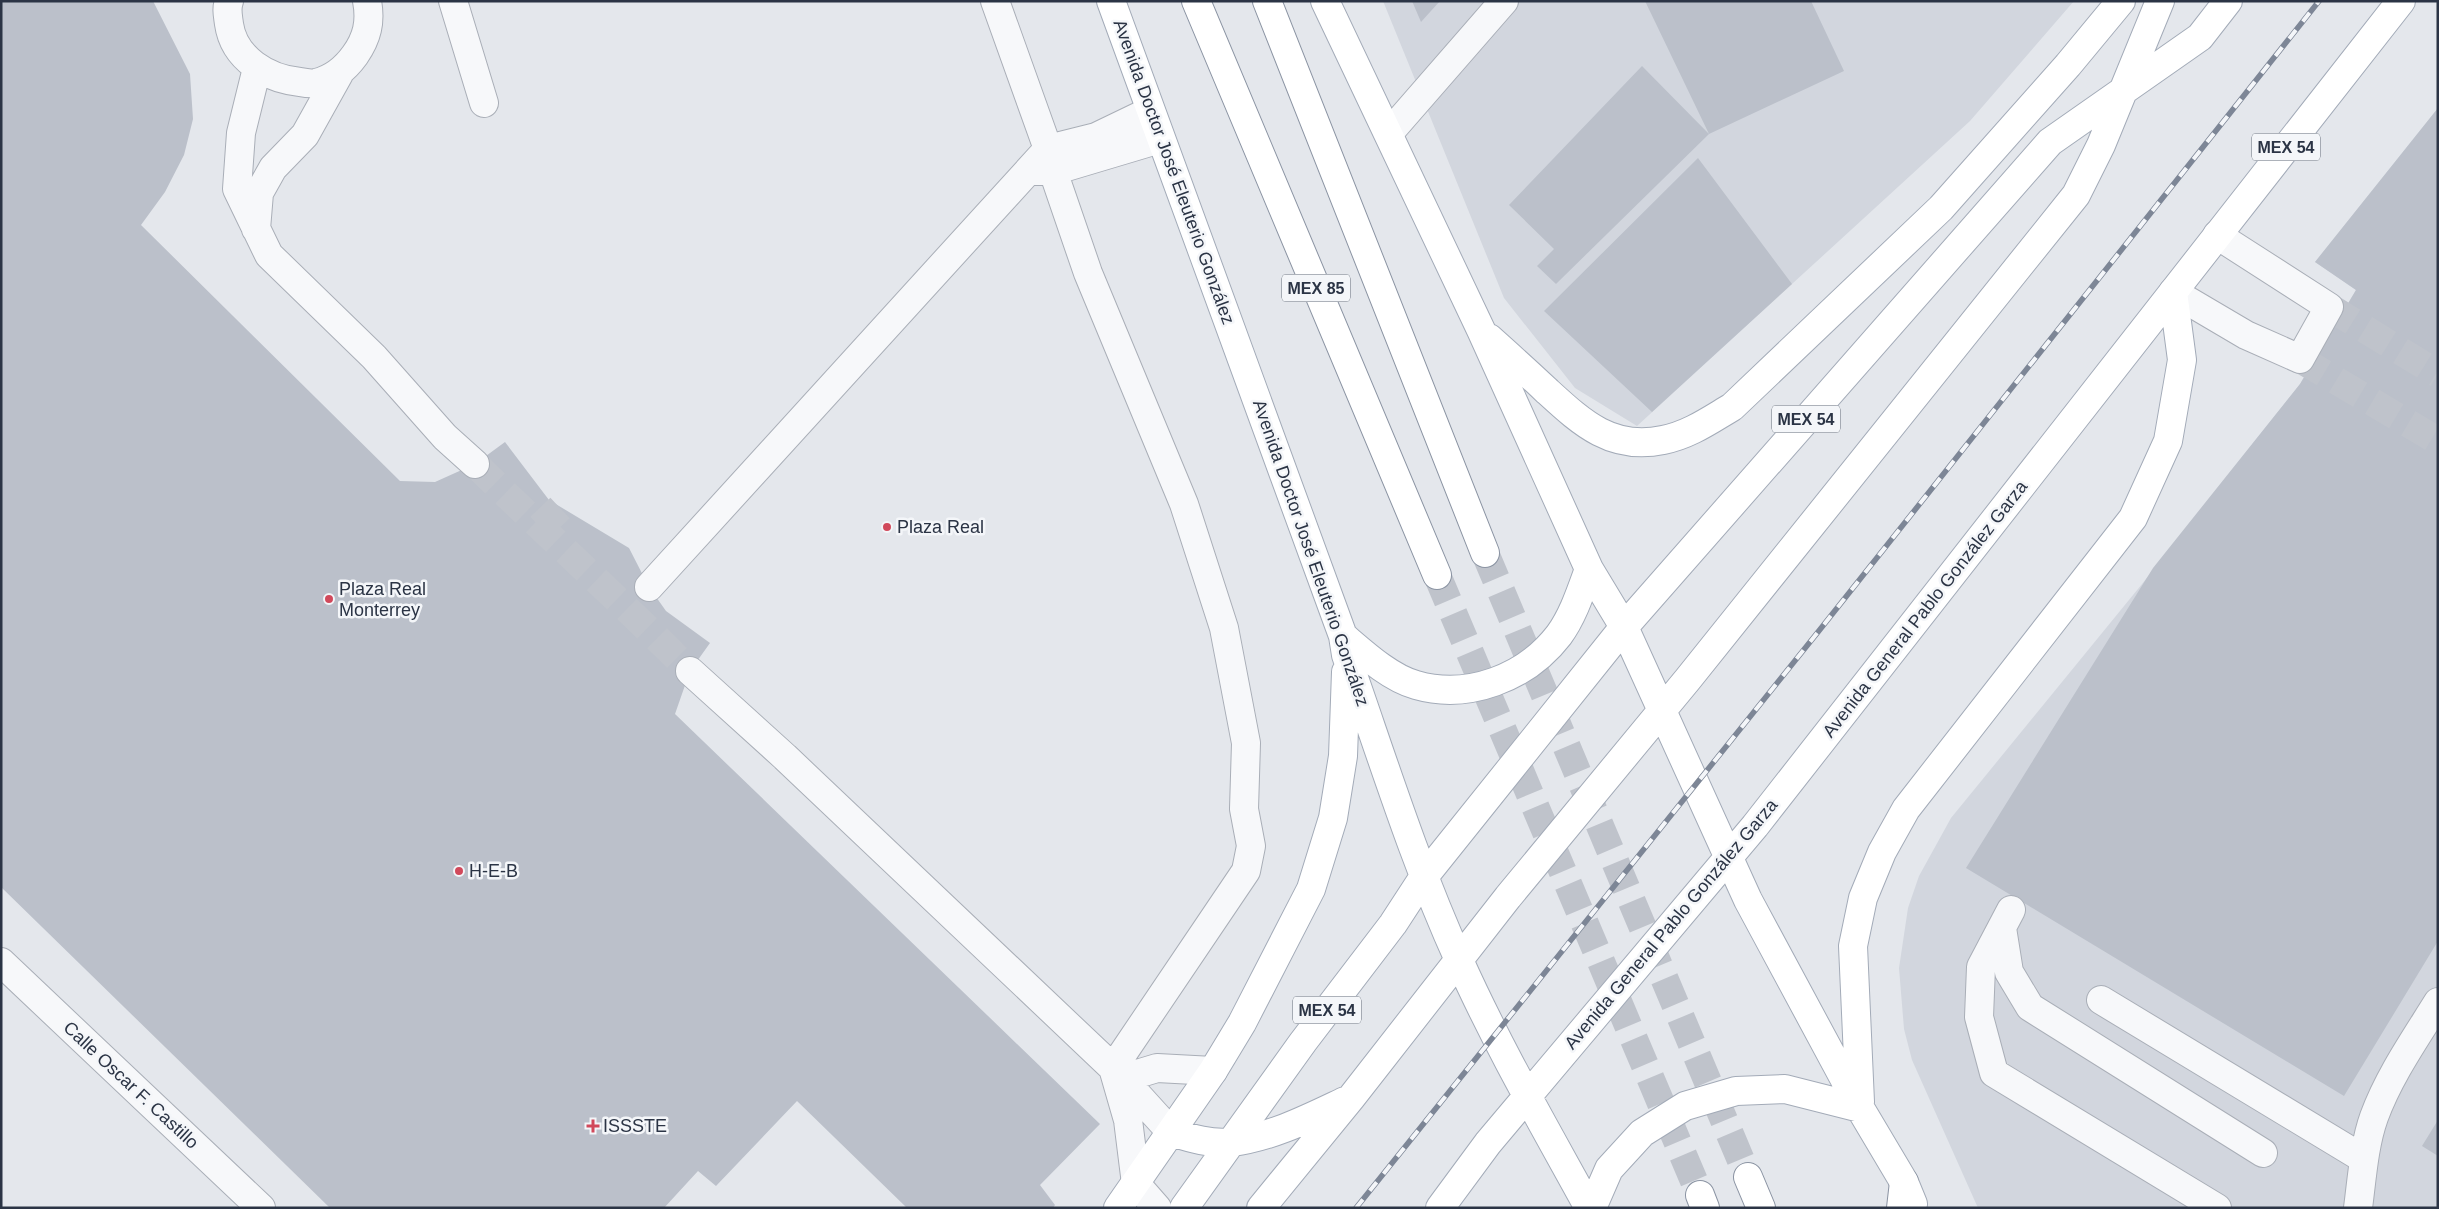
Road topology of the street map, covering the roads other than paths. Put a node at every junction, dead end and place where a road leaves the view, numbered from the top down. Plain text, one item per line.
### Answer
1 (229, 1) edge
2 (367, 1) edge
3 (453, 1) edge
4 (995, 1) edge
5 (1111, 1) edge
6 (1196, 1) edge
7 (1267, 1) edge
8 (1325, 1) edge
9 (1504, 1) edge
10 (2121, 1) edge
11 (2160, 1) edge
12 (2228, 1) edge
13 (2401, 1) edge
14 (257, 68) junction
15 (339, 74) junction
16 (2123, 90) junction
17 (484, 103) dead end
18 (1150, 111) junction
19 (1389, 133) junction
20 (1160, 139) junction
21 (1043, 164) junction
22 (256, 231) junction
23 (2217, 235) junction
24 (2173, 292) junction
25 (1481, 330) junction
26 (475, 464) tunnel mouth
27 (1485, 554) tunnel mouth
28 (1589, 569) junction
29 (1437, 575) tunnel mouth
30 (649, 587) dead end
31 (1624, 627) junction
32 (1344, 646) junction
33 (690, 671) tunnel mouth
34 (1663, 710) junction
35 (1729, 859) junction
36 (1423, 878) junction
37 (1459, 961) junction
38 (1, 962) edge
39 (2101, 1000) dead end
40 (2438, 1002) edge
41 (1214, 1072) junction
42 (1119, 1073) junction
43 (1527, 1097) junction
44 (1351, 1098) junction
45 (1860, 1108) junction
46 (1171, 1132) junction
47 (1232, 1143) junction
48 (2263, 1153) dead end
49 (2364, 1159) junction
50 (1748, 1177) tunnel mouth
51 (1136, 1184) junction
52 (1902, 1195) edge
53 (261, 1208) edge
54 (1118, 1208) edge
55 (1157, 1208) edge
56 (1184, 1208) edge
57 (1261, 1208) edge
58 (1440, 1208) edge
59 (1591, 1208) edge
60 (1762, 1208) edge
61 (1915, 1208) edge
62 (2217, 1208) edge
63 (2358, 1208) edge

1 - 14 street
2 - 15 street
3 - 17 street
4 - 21 street
5 - 18 main road, Avenida Doctor José Eleuterio González
6 - 29 main road, MEX 85
7 - 27 main road, MEX 85
8 - 19 main road
9 - 19 street
10 - 25 main road
11 - 16 main road
12 - 16 main road, MEX 54
13 - 23 main road, Avenida General Pablo González Garza / MEX 54
14 - 15 street
14 - 22 street
15 - 22 street
16 - 31 main road, MEX 54
16 - 34 main road
18 - 20 main road, Avenida Doctor José Eleuterio González
18 - 21 street
19 - 25 main road
20 - 21 street
20 - 32 main road, Avenida Doctor José Eleuterio González
21 - 30 street
21 - 42 street
22 - 26 street
23 - 24 main road, Avenida General Pablo González Garza / MEX 54
23 - 24 street
24 - 35 main road, Avenida General Pablo González Garza / MEX 54
24 - 45 main road
25 - 28 main road
28 - 31 main road
28 - 32 main road
31 - 34 main road
31 - 36 main road, MEX 54
32 - 36 main road, Avenida Doctor José Eleuterio González
32 - 41 main road
33 - 42 street
34 - 35 main road
34 - 37 main road
35 - 43 main road, Avenida General Pablo González Garza / MEX 54
35 - 45 main road
36 - 37 main road, Avenida Doctor José Eleuterio González
36 - 47 main road, MEX 54
37 - 43 main road, Avenida Doctor José Eleuterio González
37 - 44 main road
38 - 53 street, Calle Oscar F. Castillo
39 - 49 street
40 - 49 street
41 - 42 street
41 - 46 main road
42 - 46 street
42 - 51 street
43 - 58 main road, Avenida General Pablo González Garza / MEX 54
43 - 59 main road, Avenida Doctor José Eleuterio González
44 - 47 main road
44 - 57 main road
45 - 52 main road
45 - 59 main road
46 - 47 main road
46 - 51 main road
47 - 56 main road, MEX 54
48 - 62 street
49 - 63 street
50 - 60 main road
51 - 54 main road
51 - 55 street
52 - 61 main road

